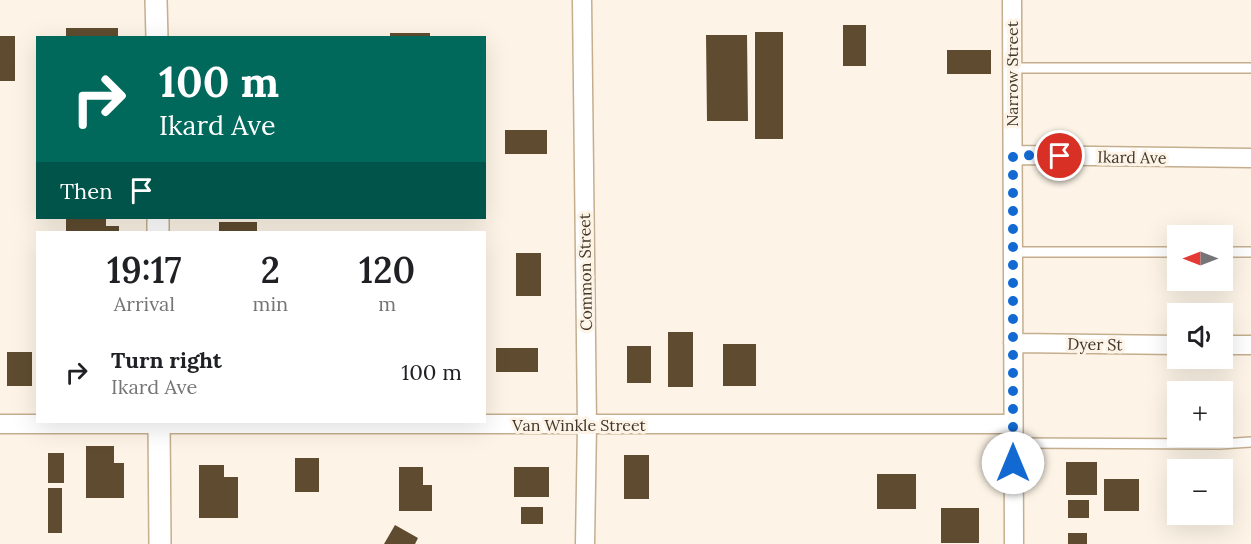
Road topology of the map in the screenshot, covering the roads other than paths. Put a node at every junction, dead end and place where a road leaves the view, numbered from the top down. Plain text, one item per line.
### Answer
1 (156, 0) edge
2 (582, 0) edge
3 (1012, 0) edge
4 (157, 36) edge
5 (1012, 68) junction
6 (1251, 68) edge
7 (1013, 155) junction
8 (1251, 158) edge
9 (1013, 252) junction
10 (1167, 252) edge
11 (1233, 252) edge
12 (1251, 252) edge
13 (1013, 343) junction
14 (1167, 345) edge
15 (1233, 345) edge
16 (1251, 345) edge
17 (159, 423) edge
18 (0, 424) edge
19 (586, 425) junction
20 (1013, 434) junction
21 (1251, 442) edge
22 (160, 544) edge
23 (585, 544) edge
24 (1014, 544) edge

1 - 4 street
2 - 19 street, Common Street
3 - 5 street, Narrow Street
5 - 6 lane
5 - 7 street, Narrow Street
7 - 8 street, Ikard Ave
7 - 9 street, Narrow Street
9 - 10 lane
9 - 13 street, Narrow Street
11 - 12 lane
13 - 14 street, Dyer St
13 - 20 street, Narrow Street
15 - 16 street
17 - 18 street, Van Winkle Street
17 - 19 street, Van Winkle Street
17 - 22 street
19 - 20 street, Van Winkle Street
19 - 23 street, Common Street
20 - 21 lane
20 - 24 street, Narrow Street

